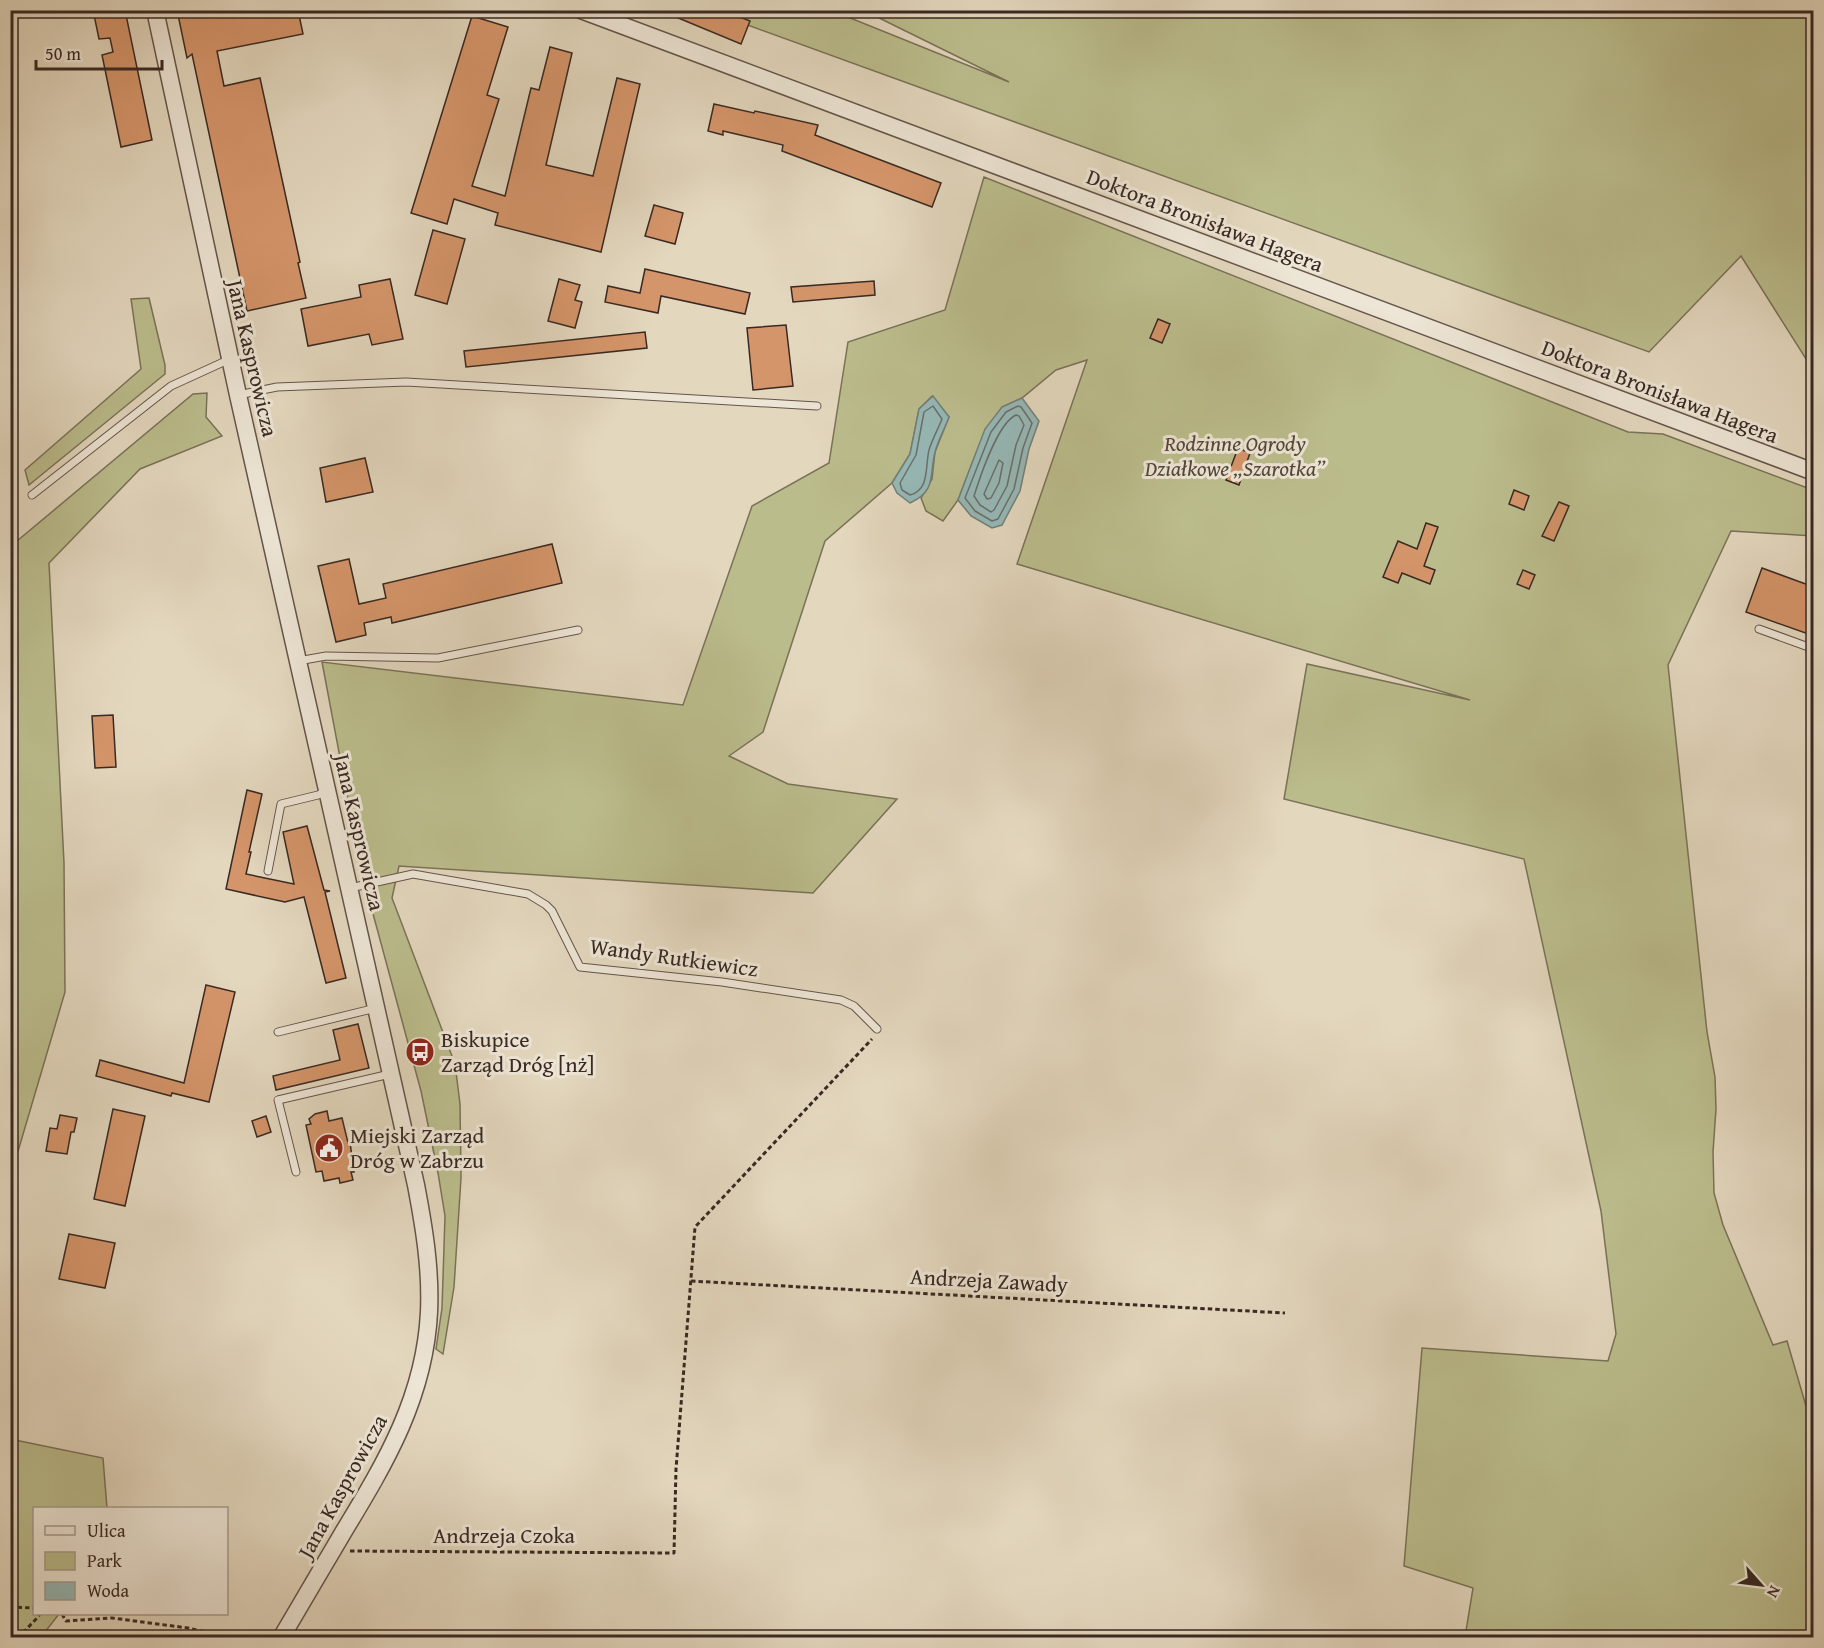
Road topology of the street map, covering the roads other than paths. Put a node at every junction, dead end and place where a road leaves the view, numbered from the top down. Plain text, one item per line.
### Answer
1 (155, 10) edge
2 (581, 10) edge
3 (230, 358) junction
4 (238, 395) junction
5 (817, 406) dead end
6 (1814, 472) edge
7 (32, 495) dead end
8 (1759, 629) dead end
9 (578, 630) dead end
10 (1814, 649) edge
11 (298, 661) junction
12 (327, 791) junction
13 (268, 871) dead end
14 (350, 888) junction
15 (376, 1008) junction
16 (877, 1029) road end
17 (278, 1032) dead end
18 (390, 1074) junction
19 (296, 1172) dead end
20 (281, 1638) edge

1 - 3 street, Jana Kasprowicza
2 - 6 street, Doktora Bronisława Hagera
3 - 4 street, Jana Kasprowicza
3 - 7 lane
4 - 5 lane
4 - 11 street, Jana Kasprowicza
8 - 10 lane
9 - 11 lane
11 - 12 street, Jana Kasprowicza
12 - 13 lane
12 - 14 street, Jana Kasprowicza
14 - 15 street, Jana Kasprowicza
14 - 16 lane, Wandy Rutkiewicz
15 - 17 lane
15 - 18 street, Jana Kasprowicza
18 - 19 lane
18 - 20 street, Jana Kasprowicza

